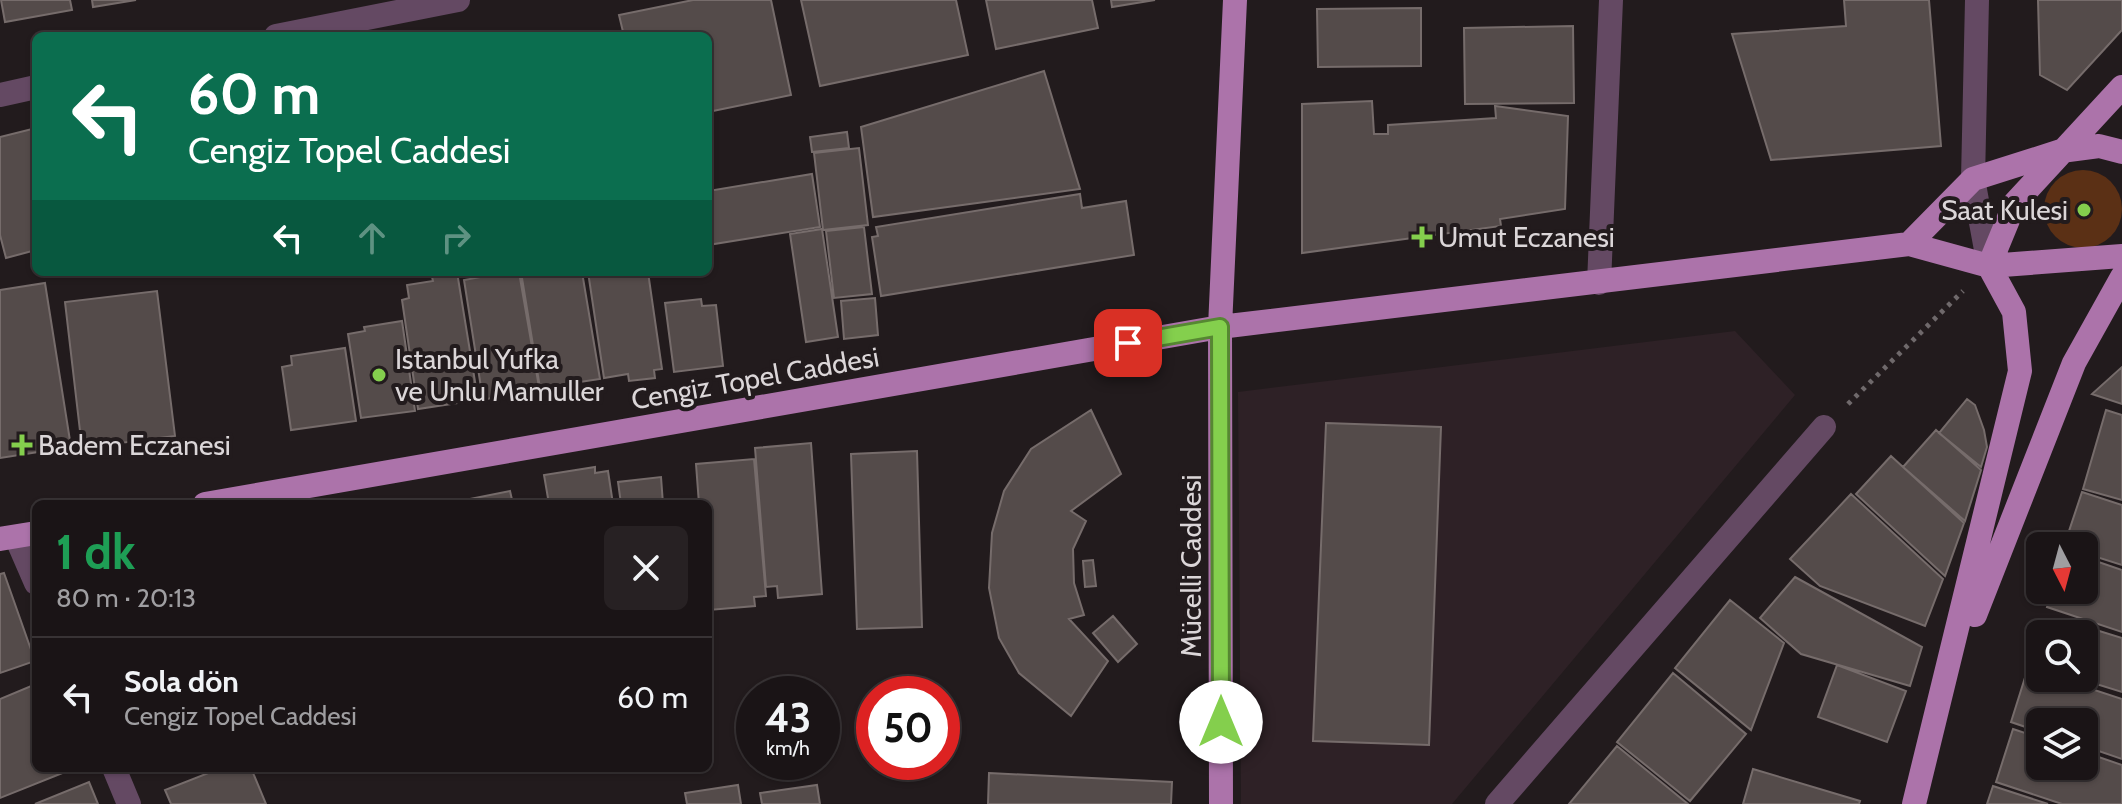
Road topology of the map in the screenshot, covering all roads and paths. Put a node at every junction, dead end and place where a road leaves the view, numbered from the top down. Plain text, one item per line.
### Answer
1 (458, 0) edge
2 (1235, 0) edge
3 (1611, 0) edge
4 (1977, 0) edge
5 (296, 32) edge
6 (2122, 87) edge
7 (32, 88) edge
8 (0, 95) edge
9 (2061, 151) junction
10 (2122, 152) edge
11 (1973, 179) junction
12 (1909, 244) junction
13 (2122, 256) edge
14 (1989, 266) junction
15 (2122, 277) edge
16 (1599, 283) junction
17 (1220, 327) junction
18 (1824, 427) joint
19 (228, 500) edge
20 (17, 536) edge
21 (32, 573) edge
22 (1942, 699) junction
23 (116, 772) edge
24 (129, 804) edge
25 (1221, 804) edge
26 (1497, 804) edge
27 (1914, 804) edge

1 - 5 street
2 - 17 main road, Mücelli Caddesi
3 - 16 street
4 - 11 street
6 - 9 main road
7 - 8 street
9 - 10 main road
9 - 11 main road
9 - 14 main road
11 - 12 main road
11 - 14 street
12 - 14 main road
12 - 16 main road, Cengiz Topel Caddesi
13 - 14 main road
14 - 18 path
14 - 22 main road
15 - 22 main road
16 - 17 main road, Cengiz Topel Caddesi
17 - 19 main road, Cengiz Topel Caddesi
17 - 25 main road, Mücelli Caddesi
18 - 26 street
20 - 21 street
22 - 27 main road
23 - 24 street

